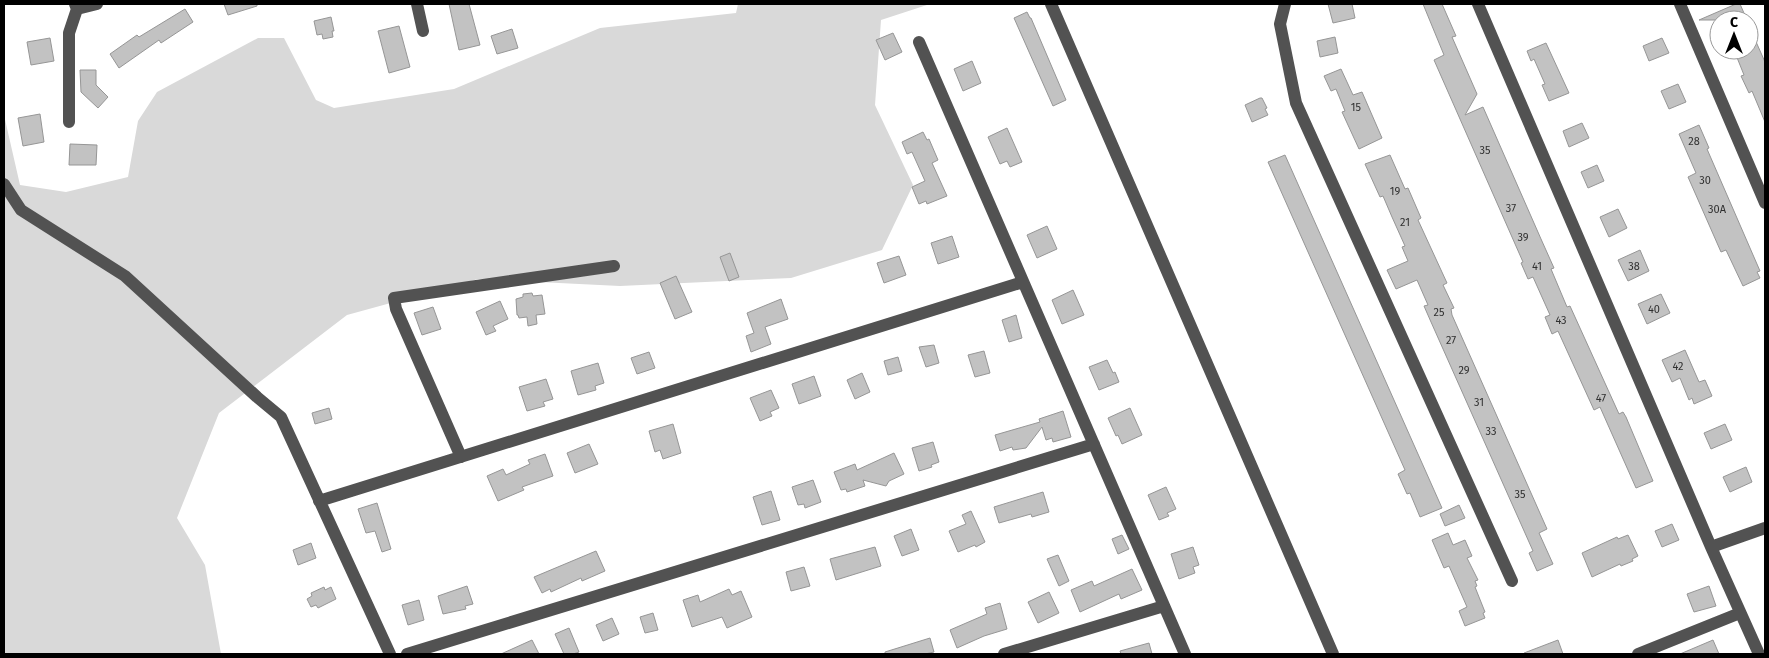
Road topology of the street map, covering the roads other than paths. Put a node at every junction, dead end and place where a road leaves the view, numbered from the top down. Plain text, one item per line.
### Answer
1 (97, 4) edge
2 (417, 4) edge
3 (1051, 4) edge
4 (1285, 4) edge
5 (1478, 4) edge
6 (1680, 4) edge
7 (76, 6) edge
8 (423, 31) dead end
9 (919, 42) dead end
10 (69, 122) dead end
11 (4, 184) edge
12 (1765, 204) edge
13 (614, 266) dead end
14 (1023, 282) junction
15 (1094, 444) junction
16 (461, 457) junction
17 (319, 501) junction
18 (1765, 528) edge
19 (1711, 547) junction
20 (1512, 582) dead end
21 (1164, 606) junction
22 (1740, 613) junction
23 (1668, 649) edge
24 (390, 654) edge
25 (407, 654) edge
26 (1004, 654) edge
27 (1185, 654) edge
28 (1333, 654) edge
29 (1638, 654) edge
30 (1758, 654) edge

1 - 7 street
2 - 8 street
3 - 28 street
4 - 20 street
5 - 19 street
6 - 12 street
7 - 10 street
9 - 14 street
11 - 17 street
13 - 16 street
14 - 15 street
14 - 16 street
15 - 21 street
15 - 25 street
16 - 17 street
17 - 24 street
18 - 19 street
19 - 22 street
21 - 26 street
21 - 27 street
22 - 23 street
22 - 30 street
23 - 29 street

